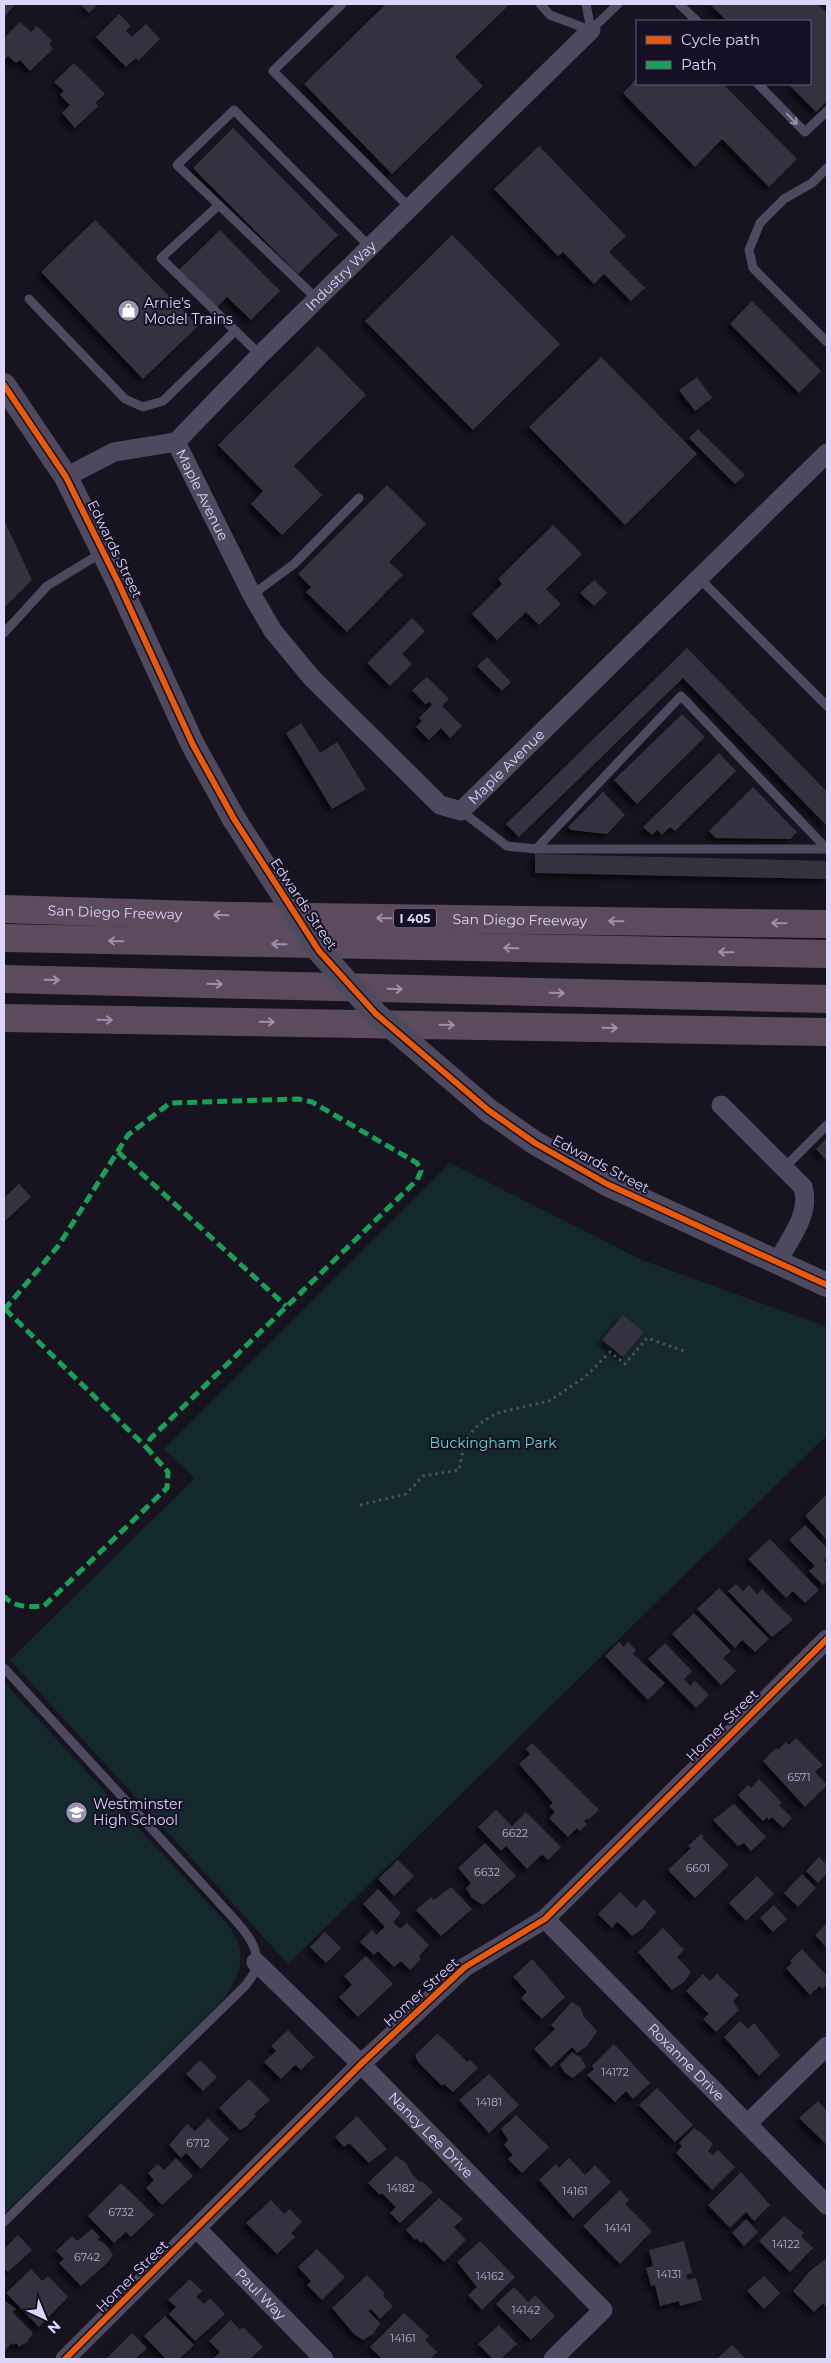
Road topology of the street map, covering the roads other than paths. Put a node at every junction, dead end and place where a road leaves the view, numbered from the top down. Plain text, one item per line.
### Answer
1 (342, 4) edge
2 (540, 4) edge
3 (586, 4) edge
4 (618, 4) edge
5 (679, 4) edge
6 (695, 20) edge
7 (591, 30) junction
8 (759, 85) edge
9 (827, 111) edge
10 (827, 168) edge
11 (218, 204) junction
12 (410, 208) junction
13 (370, 247) junction
14 (29, 299) dead end
15 (317, 299) junction
16 (236, 331) junction
17 (827, 342) edge
18 (260, 355) junction
19 (4, 385) edge
20 (176, 442) junction
21 (827, 453) edge
22 (66, 477) junction
23 (359, 498) dead end
24 (103, 552) junction
25 (700, 579) junction
26 (252, 595) junction
27 (4, 633) edge
28 (827, 706) edge
29 (461, 811) junction
30 (536, 848) junction
31 (4, 909) edge
32 (827, 924) edge
33 (4, 938) edge
34 (827, 954) edge
35 (4, 979) edge
36 (827, 1000) edge
37 (4, 1018) edge
38 (827, 1032) edge
39 (721, 1105) dead end
40 (827, 1125) edge
41 (784, 1168) junction
42 (778, 1262) junction
43 (827, 1285) edge
44 (827, 1639) edge
45 (4, 1668) edge
46 (545, 1919) junction
47 (256, 1962) junction
48 (827, 2046) edge
49 (361, 2064) junction
50 (748, 2123) junction
51 (827, 2205) edge
52 (4, 2222) edge
53 (197, 2229) junction
54 (65, 2359) edge
55 (324, 2359) edge
56 (553, 2359) edge

1 - 12 lane
2 - 7 lane
3 - 7 lane
4 - 7 lane
5 - 6 lane
7 - 12 street, Industry Way
8 -> 9 lane
10 - 17 lane
11 - 13 lane
11 - 15 lane
11 - 16 lane
12 - 13 street, Industry Way
13 - 15 street, Industry Way
14 - 16 lane
15 - 18 street, Industry Way
16 - 18 lane
18 - 20 street, Industry Way
19 - 22 street, Edwards Street
20 - 22 street
20 - 26 street, Maple Avenue
21 - 25 street, Maple Avenue
22 - 24 street, Edwards Street
23 - 26 lane
24 - 27 lane
24 - 42 street, Edwards Street, bridge
25 - 28 lane
25 - 29 street, Maple Avenue
26 - 29 street, Maple Avenue
29 - 30 lane
30 - 30 lane
32 -> 31 highway, San Diego Freeway / I 405
34 -> 33 highway
35 -> 36 highway
37 -> 38 highway
39 - 41 street
40 - 41 lane
41 - 42 street
42 - 43 street, Edwards Street
44 - 46 street, Homer Street
45 - 47 lane
46 - 49 street, Homer Street
46 - 50 street, Roxanne Drive
47 - 49 street, Nancy Lee Drive
47 - 52 lane
48 - 50 street
49 - 53 street, Homer Street
49 - 56 street, Nancy Lee Drive
50 - 51 street, Roxanne Drive
53 - 54 street, Homer Street
53 - 55 street, Paul Way

